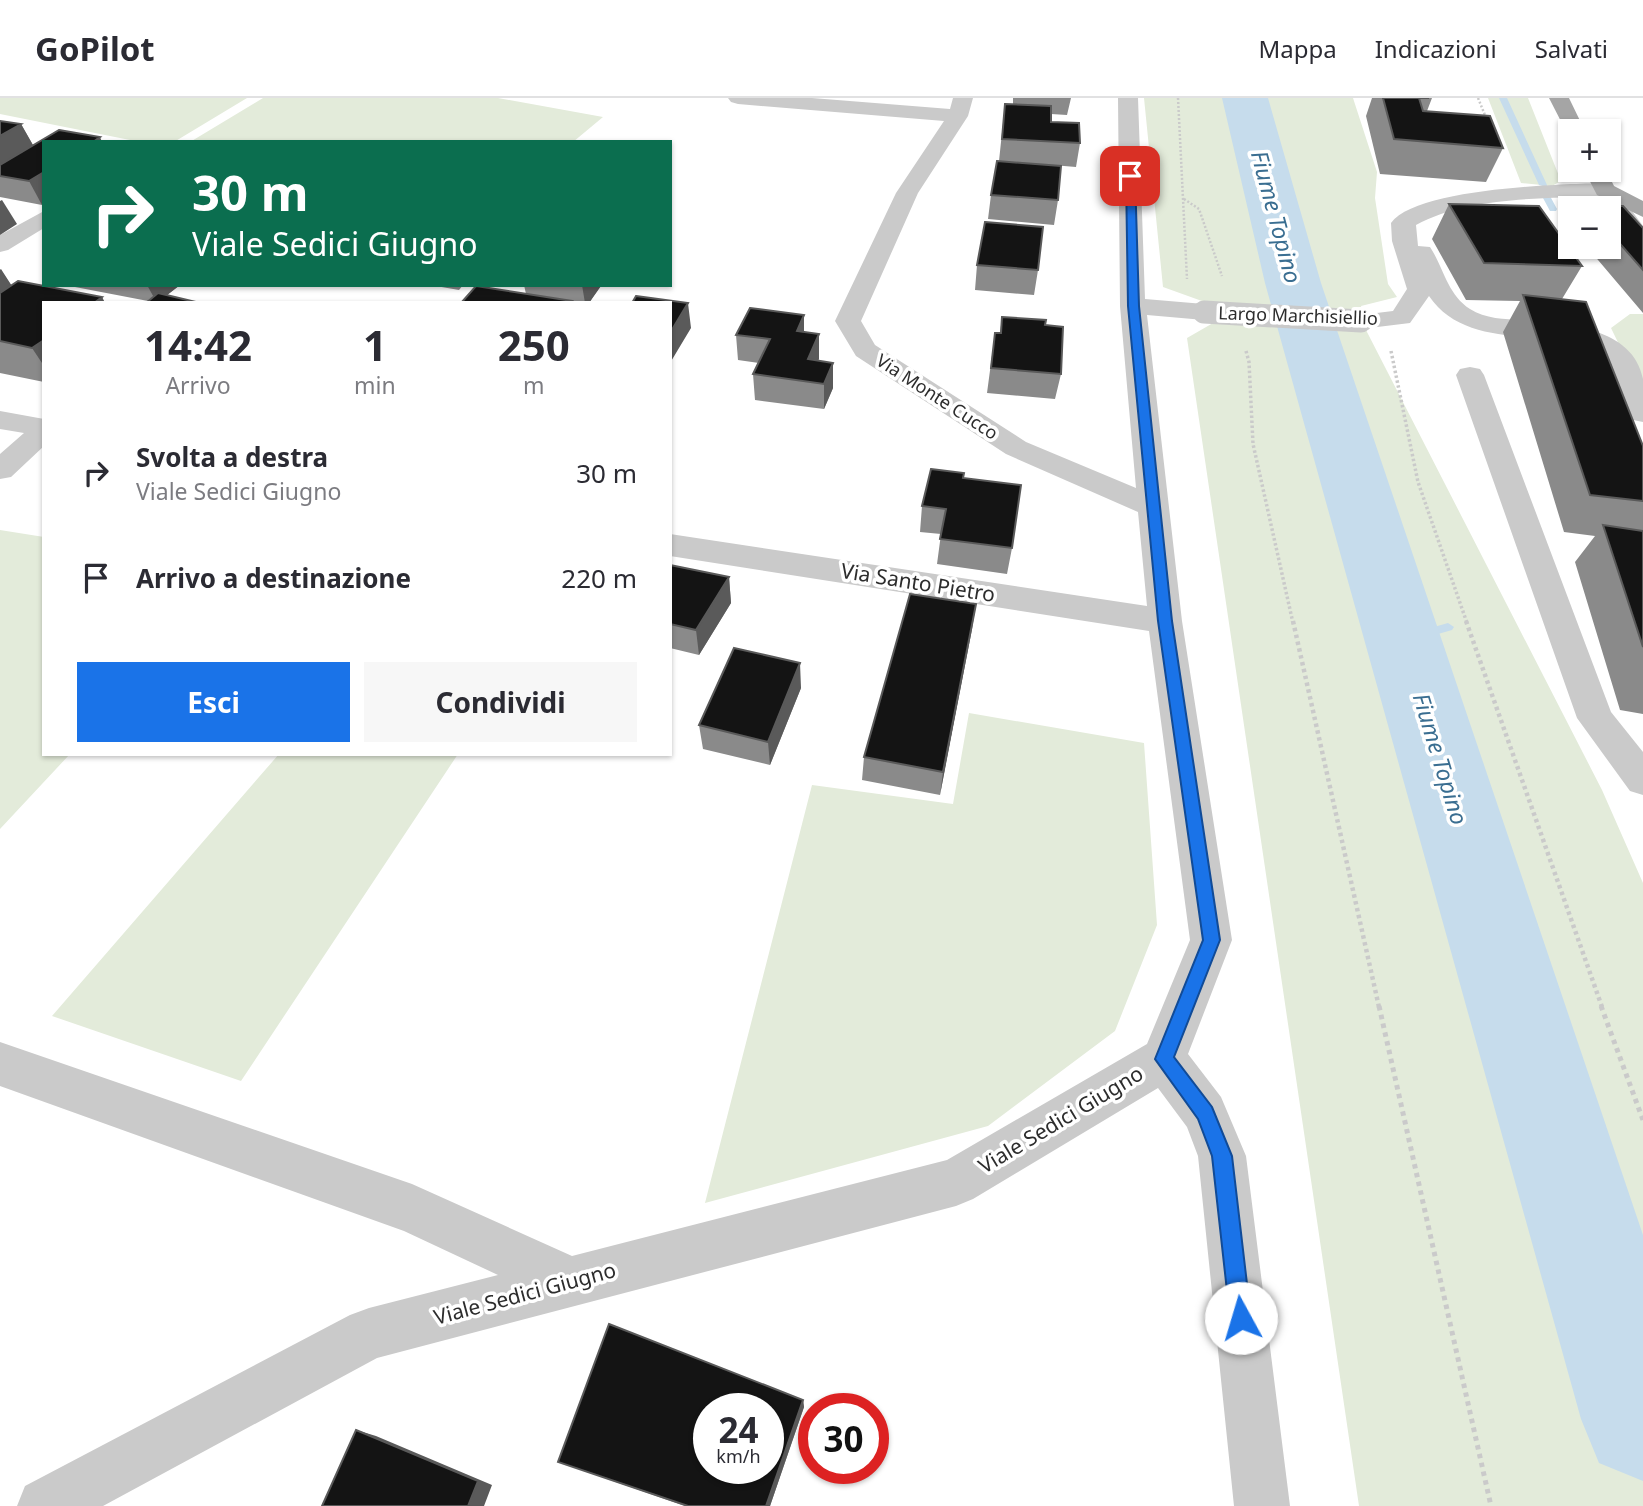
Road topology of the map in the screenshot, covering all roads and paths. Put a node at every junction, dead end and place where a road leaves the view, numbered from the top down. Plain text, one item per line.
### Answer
1 (738, 98) edge
2 (1128, 98) edge
3 (1178, 98) edge
4 (1478, 98) edge
5 (1559, 98) edge
6 (961, 107) edge
7 (1570, 119) edge
8 (1587, 182) edge
9 (1601, 182) edge
10 (1603, 182) edge
11 (1517, 193) junction
12 (1184, 200) junction
13 (1643, 210) edge
14 (42, 219) edge
15 (1404, 223) junction
16 (1643, 243) edge
17 (0, 245) edge
18 (1225, 284) dead end
19 (1149, 307) junction
20 (1373, 320) junction
21 (1245, 349) dead end
22 (1469, 375) dead end
23 (1643, 414) edge
24 (0, 421) edge
25 (42, 429) edge
26 (42, 430) edge
27 (42, 431) edge
28 (0, 443) edge
29 (0, 470) edge
30 (1156, 507) junction
31 (672, 545) edge
32 (1165, 621) junction
33 (1643, 780) edge
34 (1164, 1059) junction
35 (0, 1064) edge
36 (1643, 1120) edge
37 (571, 1282) junction
38 (45, 1506) edge
39 (1262, 1506) edge
40 (1492, 1506) edge

1 - 6 street
2 - 19 street, Viale Sedici Giugno
3 - 12 path
4 - 11 path
5 - 7 main road
6 - 30 street, Via Monte Cucco
8 - 11 street
9 - 16 street
10 - 13 main road
11 - 15 street
12 - 18 path
12 - 19 path
14 - 17 street
15 - 20 street, Largo Marchisiellio
15 - 23 street
19 - 20 street, Largo Marchisiellio, bridge
19 - 30 street, Viale Sedici Giugno
20 - 36 path
21 - 40 path
22 - 33 street
24 - 25 street
26 - 28 street
27 - 29 street
30 - 32 street, Viale Sedici Giugno
31 - 32 street, Via Santo Pietro
32 - 34 street, Viale Sedici Giugno
34 - 37 street, Viale Sedici Giugno
34 - 39 street
35 - 37 street
37 - 38 street, Viale Sedici Giugno

